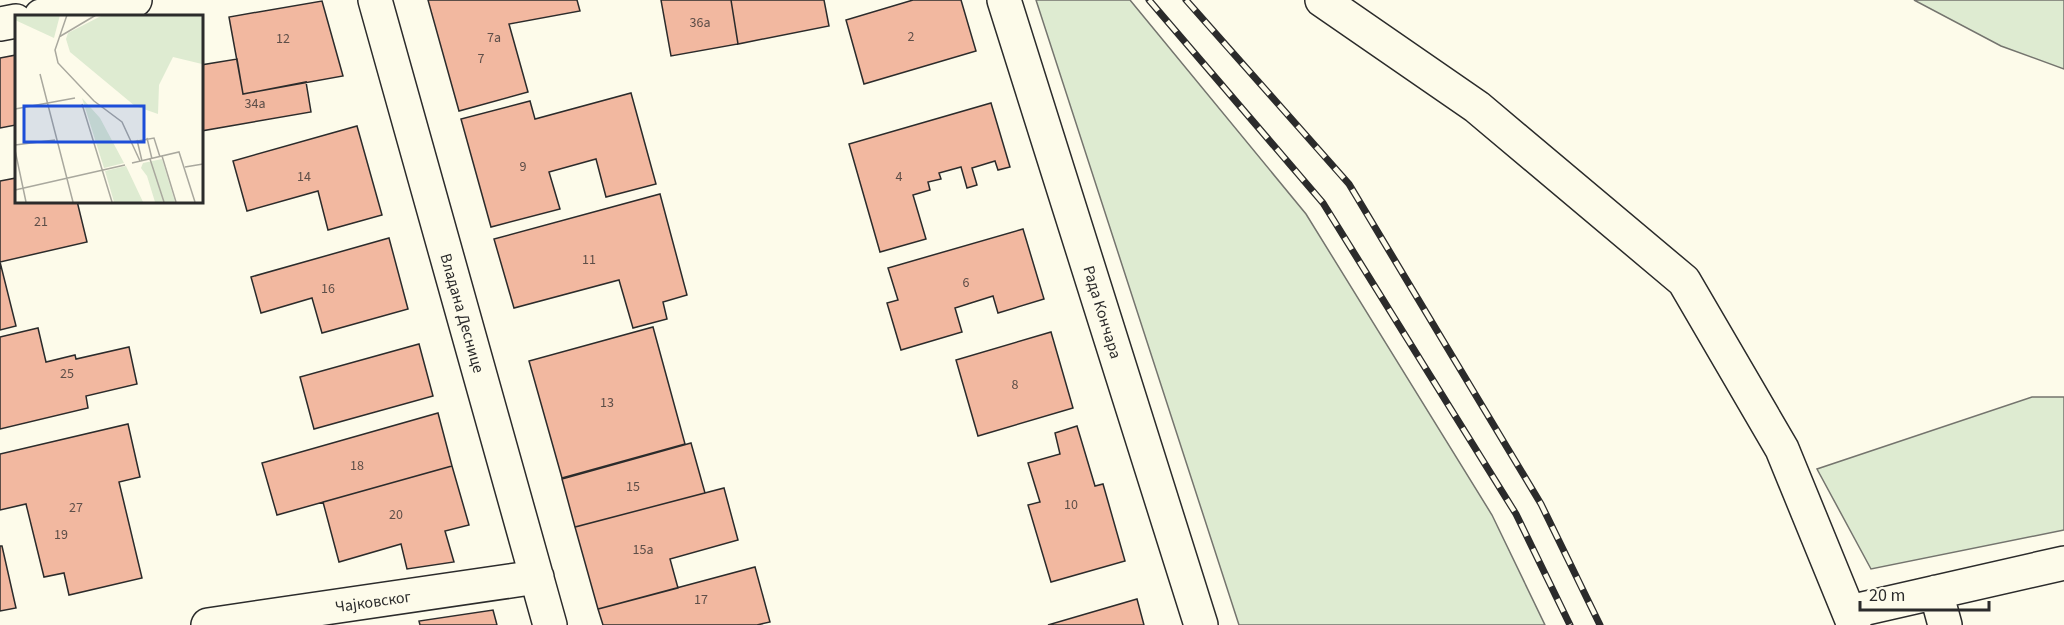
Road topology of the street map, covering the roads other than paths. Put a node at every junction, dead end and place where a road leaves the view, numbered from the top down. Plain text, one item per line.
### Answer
1 (135, 0) edge
2 (375, 0) edge
3 (1004, 0) edge
4 (1322, 0) edge
5 (47, 15) edge
6 (15, 21) edge
7 (0, 24) edge
8 (2064, 563) edge
9 (537, 577) junction
10 (1936, 592) junction
11 (1852, 619) edge
12 (208, 625) edge
13 (550, 625) edge
14 (1201, 625) edge
15 (1945, 625) edge

1 - 5 street
2 - 9 street, Владана Деснице
3 - 14 street, Рада Кончара
4 - 11 street
6 - 7 street
8 - 10 street
9 - 12 street, Чајковског
9 - 13 street, Владана Деснице
10 - 11 street
10 - 15 street

